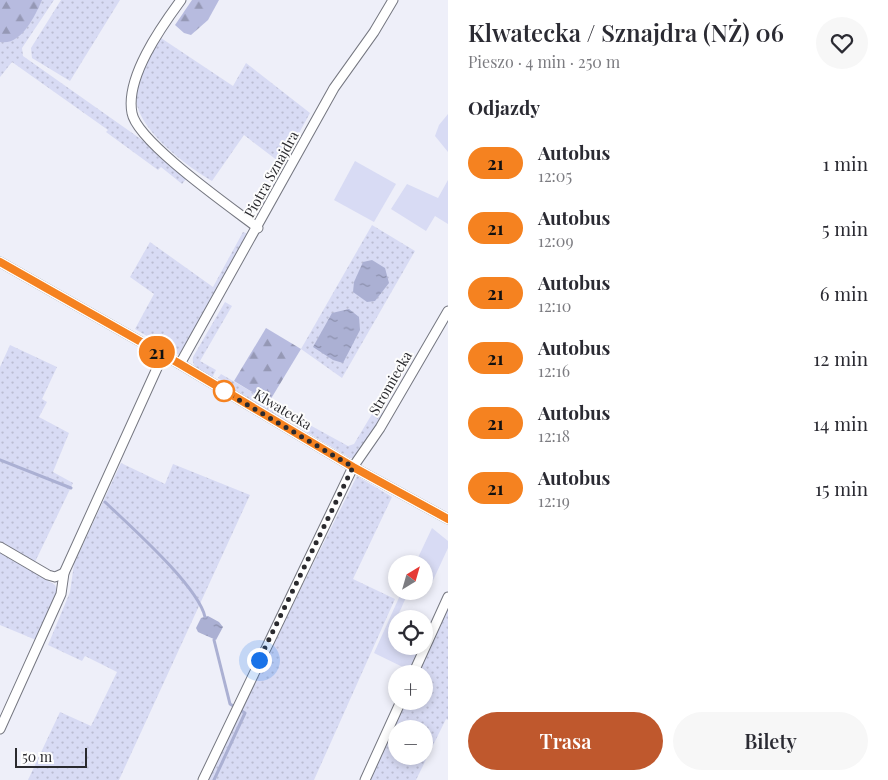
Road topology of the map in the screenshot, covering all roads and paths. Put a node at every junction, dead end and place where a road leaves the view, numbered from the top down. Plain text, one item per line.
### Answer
1 (181, 0) edge
2 (393, 0) edge
3 (258, 228) junction
4 (0, 262) edge
5 (448, 311) edge
6 (162, 355) junction
7 (180, 364) junction
8 (353, 467) junction
9 (448, 518) edge
10 (0, 547) edge
11 (64, 573) junction
12 (448, 598) edge
13 (417, 665) edge
14 (396, 710) edge
15 (0, 729) edge
16 (203, 780) edge
17 (364, 780) edge

1 - 3 street
2 - 3 street, Piotra Sznajdra
3 - 7 street, Piotra Sznajdra
4 - 6 street, Klwatecka
5 - 8 street, Stromiecka
6 - 7 street, Klwatecka
6 - 11 street
7 - 8 street, Klwatecka
8 - 9 street, Klwatecka
8 - 16 street, Stromiecka
10 - 11 street
11 - 15 street
12 - 13 street
14 - 17 street

